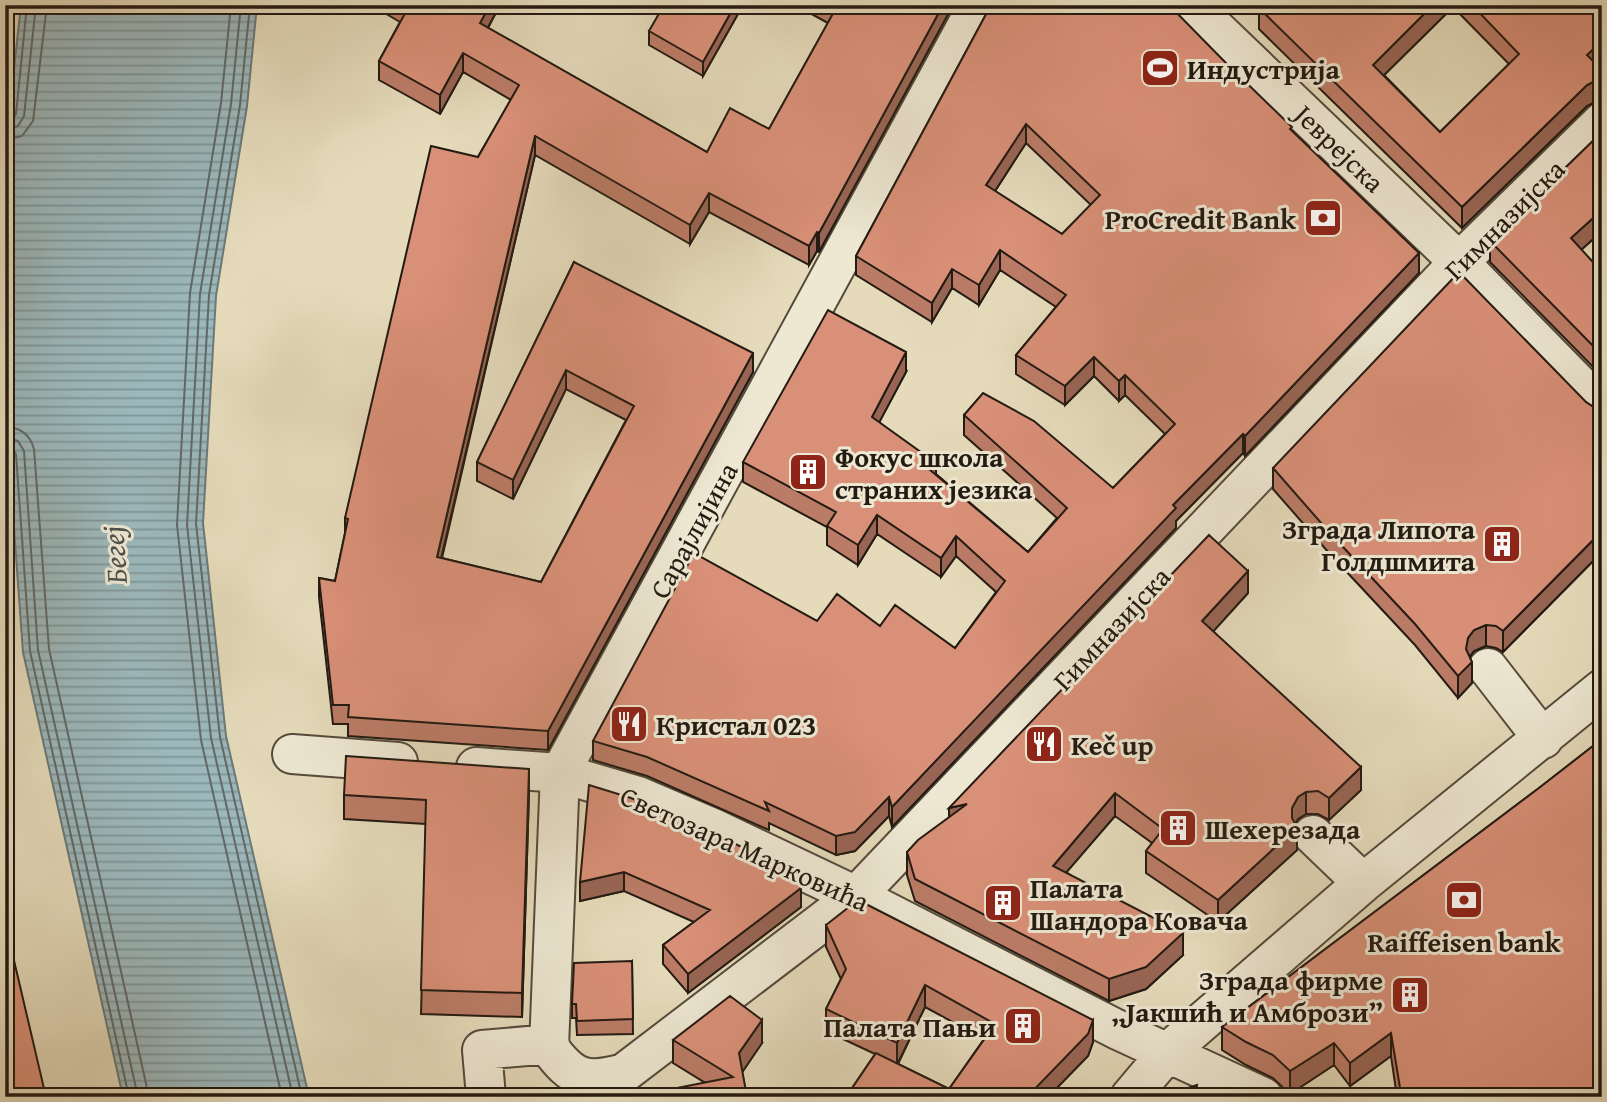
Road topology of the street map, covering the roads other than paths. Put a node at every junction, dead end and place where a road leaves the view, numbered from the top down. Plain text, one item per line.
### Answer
1 (978, 5) edge
2 (1191, 5) edge
3 (1602, 122) edge
4 (1459, 262) junction
5 (1602, 408) edge
6 (1488, 668) dead end
7 (1602, 689) edge
8 (1543, 739) junction
9 (292, 754) dead end
10 (560, 773) junction
11 (1314, 835) dead end
12 (1363, 883) junction
13 (856, 896) junction
14 (550, 1044) junction
15 (1167, 1053) junction
16 (486, 1097) edge
17 (1130, 1097) edge
18 (1263, 1097) edge

1 - 10 street, Сарајлијина
2 - 4 street, Јеврејска
3 - 4 street, Гимназијска
4 - 5 street, Јеврејска
4 - 13 street, Гимназијска
6 - 8 street
7 - 8 street
8 - 12 street
9 - 10 street, Светозара Марковића
10 - 13 street, Светозара Марковића
10 - 14 street, Сарајлијина
11 - 12 street
12 - 15 street
13 - 14 street, Гимназијска
13 - 15 street, Светозара Марковића
14 - 16 street
15 - 17 street
15 - 18 street, Светозара Марковића

